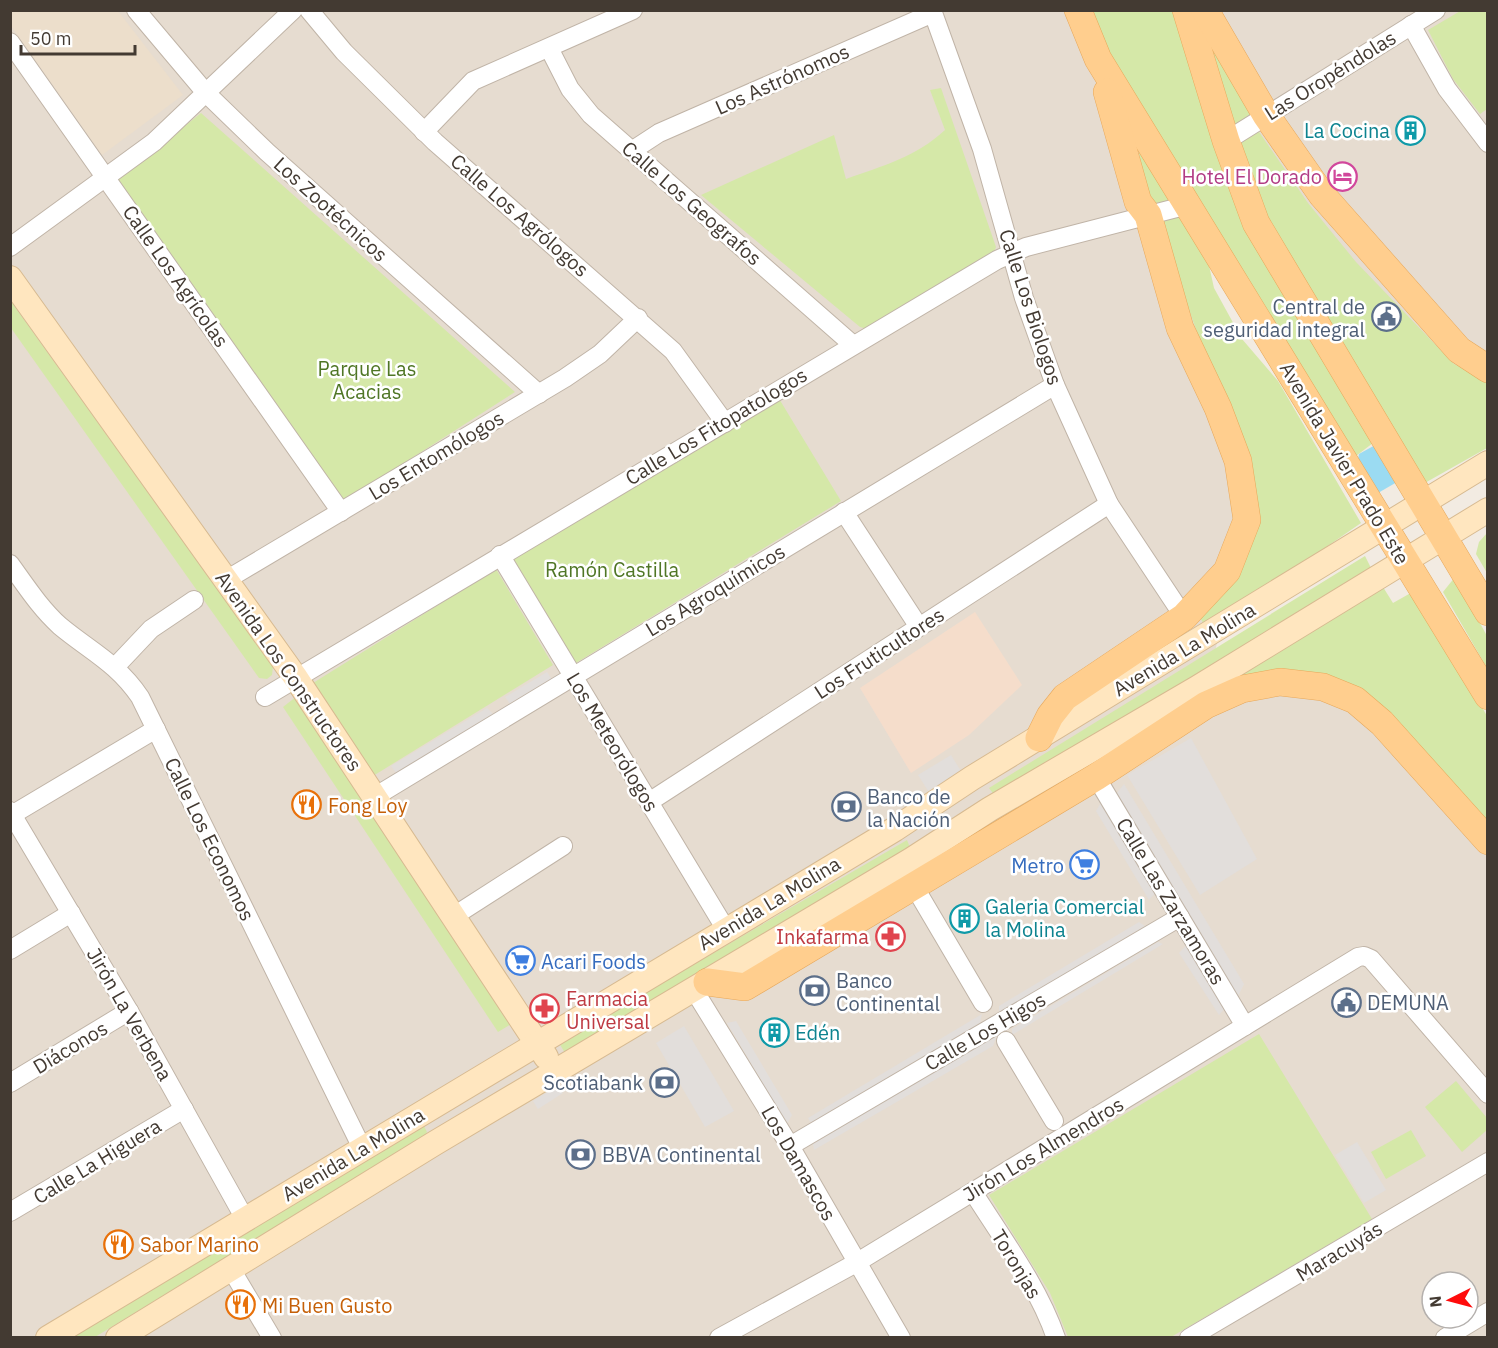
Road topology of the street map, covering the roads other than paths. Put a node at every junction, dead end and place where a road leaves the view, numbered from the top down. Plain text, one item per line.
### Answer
1 (136, 10) edge
2 (293, 10) edge
3 (309, 10) edge
4 (633, 10) edge
5 (1078, 10) edge
6 (1186, 10) edge
7 (1205, 10) edge
8 (1436, 10) edge
9 (933, 12) edge
10 (1411, 25) junction
11 (10, 42) edge
12 (549, 48) junction
13 (1098, 59) junction
14 (206, 93) junction
15 (1266, 115) junction
16 (424, 132) junction
17 (1226, 141) junction
18 (1488, 143) edge
19 (633, 150) junction
20 (107, 178) junction
21 (1188, 205) junction
22 (1148, 214) junction
23 (10, 247) edge
24 (1011, 252) junction
25 (10, 278) edge
26 (638, 318) junction
27 (852, 344) junction
28 (1488, 369) edge
29 (1055, 385) junction
30 (539, 394) junction
31 (725, 423) junction
32 (1488, 463) edge
33 (1423, 502) junction
34 (1109, 504) junction
35 (1488, 510) edge
36 (341, 512) junction
37 (844, 512) junction
38 (1385, 528) junction
39 (1443, 538) junction
40 (500, 555) junction
41 (1406, 561) junction
42 (10, 564) edge
43 (226, 580) junction
44 (194, 600) dead end
45 (1488, 612) edge
46 (1184, 617) junction
47 (919, 627) junction
48 (116, 666) junction
49 (573, 676) junction
50 (296, 678) junction
51 (1488, 696) edge
52 (265, 697) dead end
53 (156, 729) junction
54 (1137, 736) junction
55 (1039, 738) junction
56 (1096, 777) junction
57 (376, 796) junction
58 (649, 802) junction
59 (1039, 811) junction
60 (11, 814) edge
61 (972, 820) junction
62 (895, 828) junction
63 (1488, 841) edge
64 (563, 846) dead end
65 (912, 873) junction
66 (71, 913) junction
67 (454, 916) junction
68 (1180, 917) junction
69 (725, 928) junction
70 (10, 950) edge
71 (701, 986) junction
72 (983, 1003) dead end
73 (129, 1011) junction
74 (1245, 1026) junction
75 (1006, 1041) dead end
76 (538, 1042) junction
77 (505, 1062) junction
78 (556, 1072) junction
79 (10, 1083) edge
80 (524, 1091) junction
81 (1488, 1094) edge
82 (184, 1109) junction
83 (416, 1116) junction
84 (1054, 1121) dead end
85 (435, 1143) junction
86 (790, 1146) junction
87 (362, 1148) junction
88 (1488, 1162) edge
89 (973, 1192) junction
90 (10, 1212) edge
91 (245, 1219) junction
92 (856, 1263) junction
93 (231, 1269) junction
94 (1488, 1311) edge
95 (48, 1338) edge
96 (118, 1338) edge
97 (272, 1338) edge
98 (719, 1338) edge
99 (901, 1338) edge
100 (1056, 1338) edge
101 (1189, 1338) edge
102 (1445, 1338) edge

1 - 14 street, Los Zootécnicos
2 - 14 street
3 - 16 street, Calle Los Agrólogos
4 - 12 street
5 - 13 main road, Avenida Javier Prado Este
6 - 17 main road
7 - 15 main road
8 - 10 street, Las Oropéndolas
9 - 19 street, Los Astrónomos
9 - 24 street, Calle Los Biologos
10 - 15 street, Las Oropéndolas
10 - 18 street
11 - 20 street, Calle Los Agrícolas
12 - 16 street
12 - 19 street, Calle Los Geografos
13 - 21 main road, Avenida Javier Prado Este
13 - 22 main road
14 - 20 street
14 - 30 street, Los Zootécnicos
15 - 17 street, Las Oropéndolas
15 - 28 main road
16 - 26 street, Calle Los Agrólogos
17 - 33 main road
19 - 27 street, Calle Los Geografos
20 - 23 street
20 - 36 street, Calle Los Agrícolas
21 - 22 street, Calle Los Fitopatologos
21 - 38 main road, Avenida Javier Prado Este
22 - 24 street, Calle Los Fitopatologos
22 - 46 main road
24 - 27 street, Calle Los Fitopatologos
24 - 29 street, Calle Los Biologos
25 - 43 main road, Avenida Los Constructores
26 - 30 street, Los Entomólogos
26 - 31 street, Calle Los Agrólogos
27 - 31 street, Calle Los Fitopatologos
29 - 34 street, Calle Los Biologos
29 - 37 street, Los Agroquímicos
30 - 36 street, Los Entomólogos
31 - 40 street, Calle Los Fitopatologos
32 - 33 main road, Avenida La Molina
33 - 38 main road, Avenida La Molina
33 - 39 main road
34 - 46 street, Calle Los Biologos
34 - 47 street, Los Fruticultores
35 - 39 main road, Avenida La Molina
36 - 43 street, Los Entomólogos
37 - 47 street
37 - 49 street, Los Agroquímicos
38 - 41 main road, Avenida Javier Prado Este
38 - 55 main road, Avenida La Molina
39 - 41 main road, Avenida La Molina
39 - 45 main road
40 - 49 street, Los Meteorólogos
40 - 50 street, Calle Los Fitopatologos
41 - 51 main road, Avenida Javier Prado Este
41 - 54 main road, Avenida La Molina
42 - 48 street, Calle Los Economos
43 - 50 main road, Avenida Los Constructores
44 - 48 street
46 - 55 main road
47 - 58 street, Los Fruticultores
48 - 53 street, Calle Los Economos
49 - 57 street, Los Agroquímicos
49 - 58 street, Los Meteorólogos
50 - 52 street, Calle Los Fitopatologos
50 - 57 main road, Avenida Los Constructores
53 - 60 street
53 - 87 street, Calle Los Economos
54 - 56 main road
54 - 61 main road, Avenida La Molina
54 - 63 main road
55 - 62 main road, Avenida La Molina
56 - 59 main road
56 - 68 street, Calle Las Zarzamoras
57 - 67 main road, Avenida Los Constructores
58 - 69 street, Los Meteorólogos
59 - 61 main road
59 - 65 main road
60 - 66 street, Jirón La Verbena
61 - 65 main road, Avenida La Molina
62 - 65 main road
62 - 69 main road, Avenida La Molina
64 - 67 street
65 - 71 main road
65 - 72 street
66 - 70 street
66 - 73 street, Jirón La Verbena
67 - 76 main road, Avenida Los Constructores
68 - 74 street, Calle Las Zarzamoras
68 - 86 street, Calle Los Higos
69 - 76 main road, Avenida La Molina
71 - 78 main road, Avenida La Molina
71 - 86 street, Los Damascos
73 - 79 street, Diáconos
73 - 82 street, Jirón La Verbena
74 - 81 street, Jirón Los Almendros
74 - 89 street, Jirón Los Almendros
75 - 84 street
76 - 77 main road, Avenida La Molina
76 - 78 main road, Avenida Los Constructores
77 - 80 main road
77 - 83 main road, Avenida La Molina
78 - 80 main road, Avenida La Molina
80 - 85 main road, Avenida La Molina
82 - 90 street, Calle La Higuera
82 - 91 street, Jirón La Verbena
83 - 85 main road
83 - 87 main road, Avenida La Molina
85 - 93 main road, Avenida La Molina
86 - 92 street, Los Damascos
87 - 91 main road, Avenida La Molina
88 - 101 street, Maracuyás
89 - 92 street, Jirón Los Almendros
89 - 100 street, Toronjas
91 - 95 main road, Avenida La Molina
92 - 98 street, Jirón Los Almendros
92 - 99 street, Los Damascos
93 - 96 main road, Avenida La Molina
93 - 97 street
94 - 102 street

